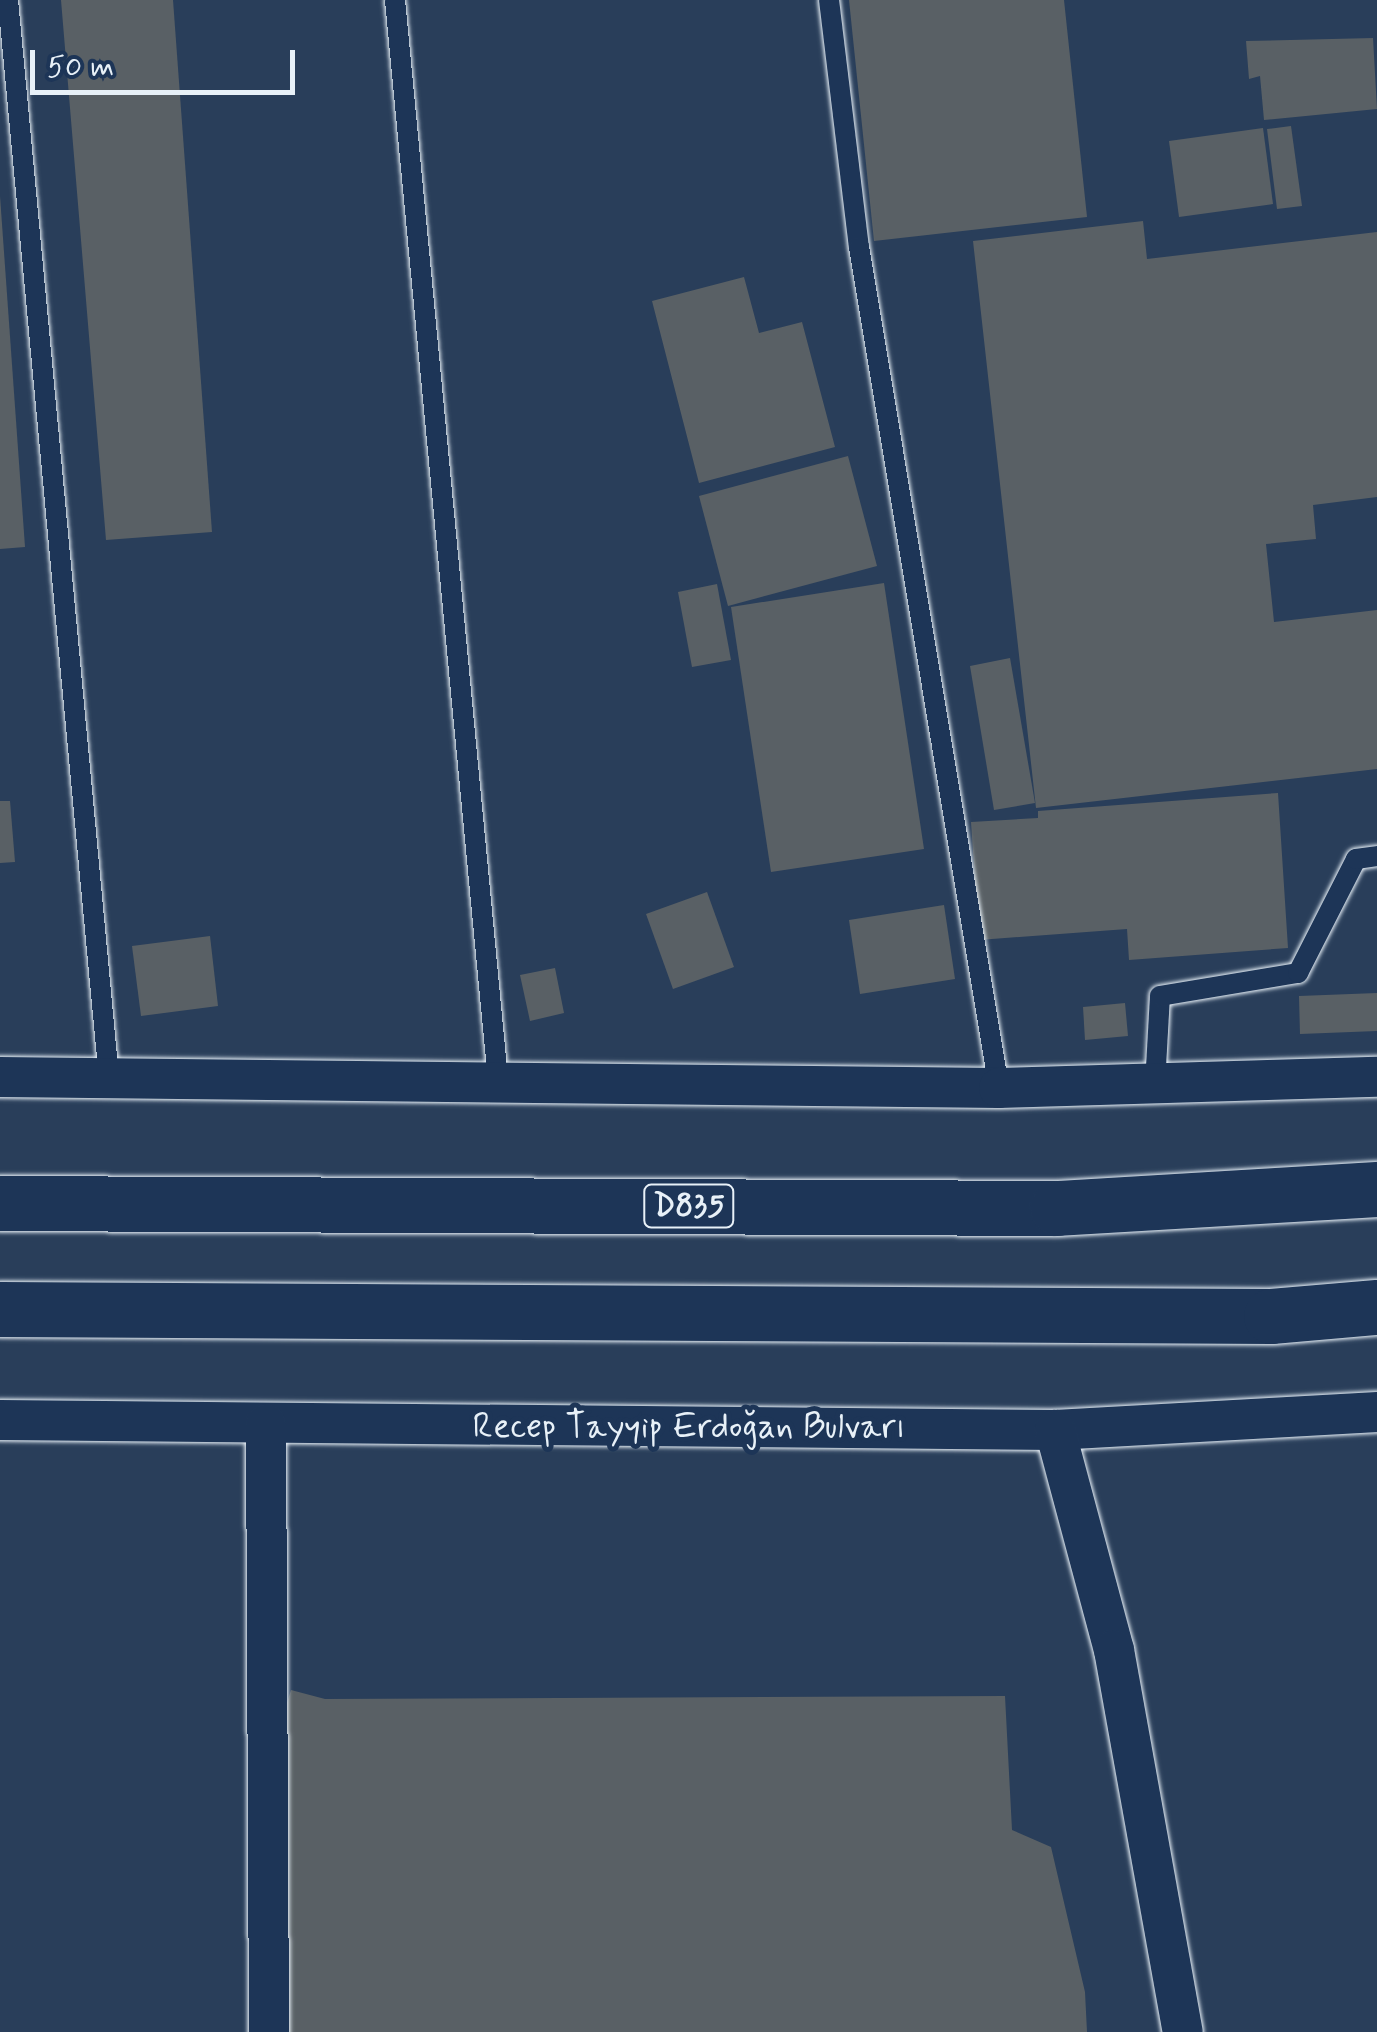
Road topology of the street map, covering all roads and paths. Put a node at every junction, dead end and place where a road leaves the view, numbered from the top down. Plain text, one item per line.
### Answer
1 (8, 0) edge
2 (395, 0) edge
3 (829, 0) edge
4 (1377, 856) edge
5 (0, 1077) edge
6 (1377, 1077) edge
7 (109, 1078) junction
8 (498, 1080) junction
9 (1155, 1085) junction
10 (999, 1088) junction
11 (1377, 1189) edge
12 (0, 1203) edge
13 (1377, 1307) edge
14 (0, 1309) edge
15 (1377, 1412) edge
16 (0, 1420) edge
17 (266, 1424) junction
18 (1054, 1430) junction
19 (269, 2032) edge
20 (1183, 2032) edge

1 - 7 lane
2 - 8 lane
3 - 10 lane
4 - 9 lane
5 - 7 street
6 - 9 street
7 - 8 street
8 - 10 street
9 - 10 street
11 - 12 highway, D835
13 - 14 highway
15 - 18 street, Recep Tayyip Erdoğan Bulvarı
16 - 17 street, Recep Tayyip Erdoğan Bulvarı
17 - 18 street, Recep Tayyip Erdoğan Bulvarı
17 - 19 street
18 - 20 street

